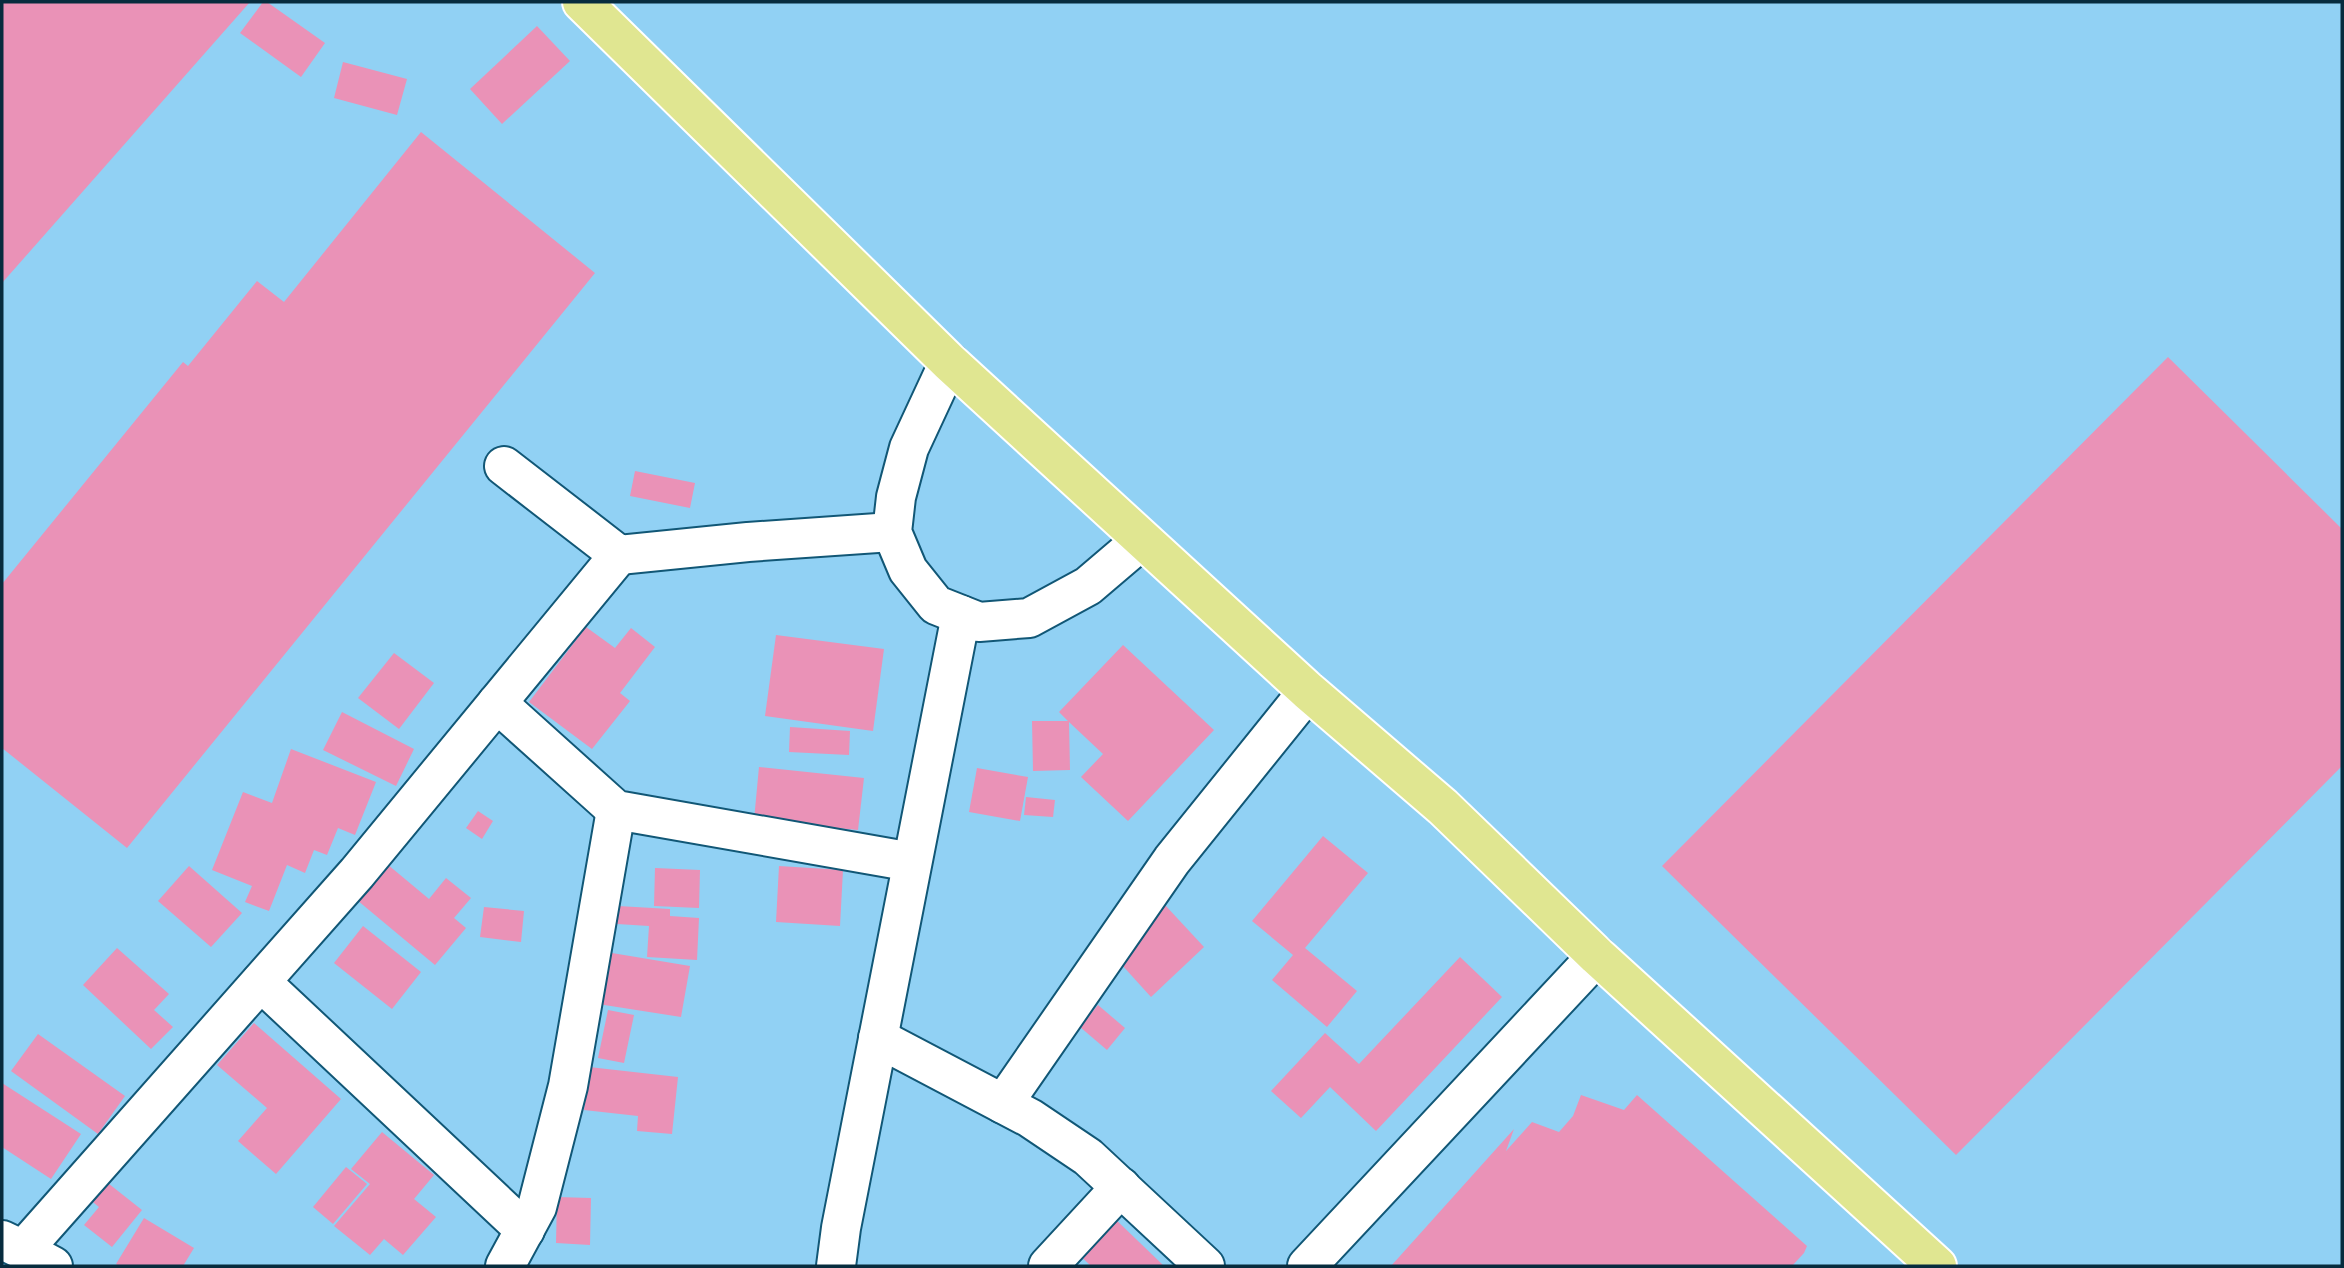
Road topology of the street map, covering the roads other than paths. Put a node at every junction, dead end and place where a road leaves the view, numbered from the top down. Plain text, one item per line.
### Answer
1 (582, 2) edge
2 (949, 362) junction
3 (504, 466) dead end
4 (892, 532) junction
5 (1142, 540) junction
6 (619, 555) junction
7 (961, 615) junction
8 (1308, 691) junction
9 (497, 703) junction
10 (616, 810) junction
11 (912, 862) junction
12 (1597, 956) junction
13 (261, 982) junction
14 (878, 1038) junction
15 (1003, 1104) junction
16 (1121, 1187) junction
17 (525, 1230) junction
18 (26, 1252) edge
19 (505, 1266) edge
20 (835, 1266) edge
21 (1048, 1266) edge
22 (1205, 1266) edge
23 (1307, 1266) edge
24 (1937, 1266) edge

1 - 2 main road
2 - 4 street
2 - 5 main road
3 - 6 street
4 - 6 street
4 - 7 street
5 - 7 street
5 - 8 main road
6 - 9 street
7 - 11 street
8 - 12 main road
8 - 15 street
9 - 10 street
9 - 13 street
10 - 11 street
10 - 17 street
11 - 14 street
12 - 23 street
12 - 24 main road
13 - 17 street
13 - 18 street
14 - 15 street
14 - 20 street
15 - 16 street
16 - 21 street
16 - 22 street
17 - 19 street

